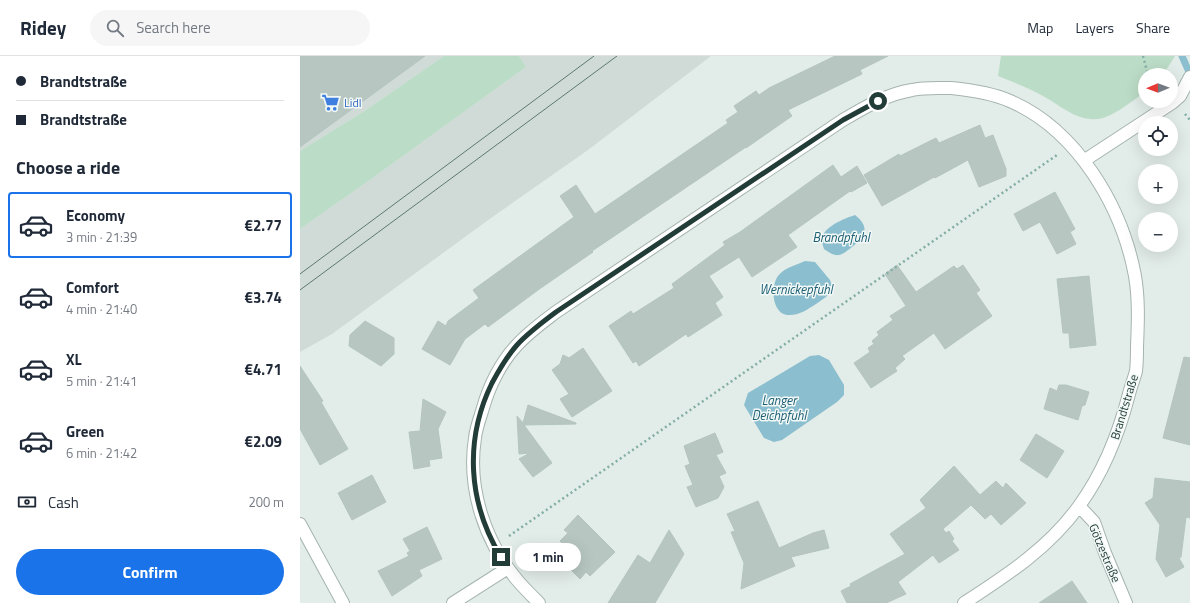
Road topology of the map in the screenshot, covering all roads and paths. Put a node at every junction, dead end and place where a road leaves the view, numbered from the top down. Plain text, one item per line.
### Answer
1 (1143, 56) edge
2 (1146, 68) edge
3 (1190, 77) edge
4 (1185, 114) dead end
5 (1190, 120) edge
6 (1058, 155) dead end
7 (1085, 160) junction
8 (1079, 506) junction
9 (300, 524) edge
10 (509, 536) dead end
11 (508, 568) junction
12 (343, 603) edge
13 (453, 603) edge
14 (539, 603) edge
15 (964, 603) edge
16 (1126, 603) edge

1 - 2 path
3 - 7 street
4 - 5 path
6 - 10 path
7 - 8 street, Brandtstraße
7 - 11 street, Brandtstraße
8 - 15 street, Brandtstraße
8 - 16 street, Götzestraße
9 - 12 street
11 - 13 street
11 - 14 street, Brandtstraße

